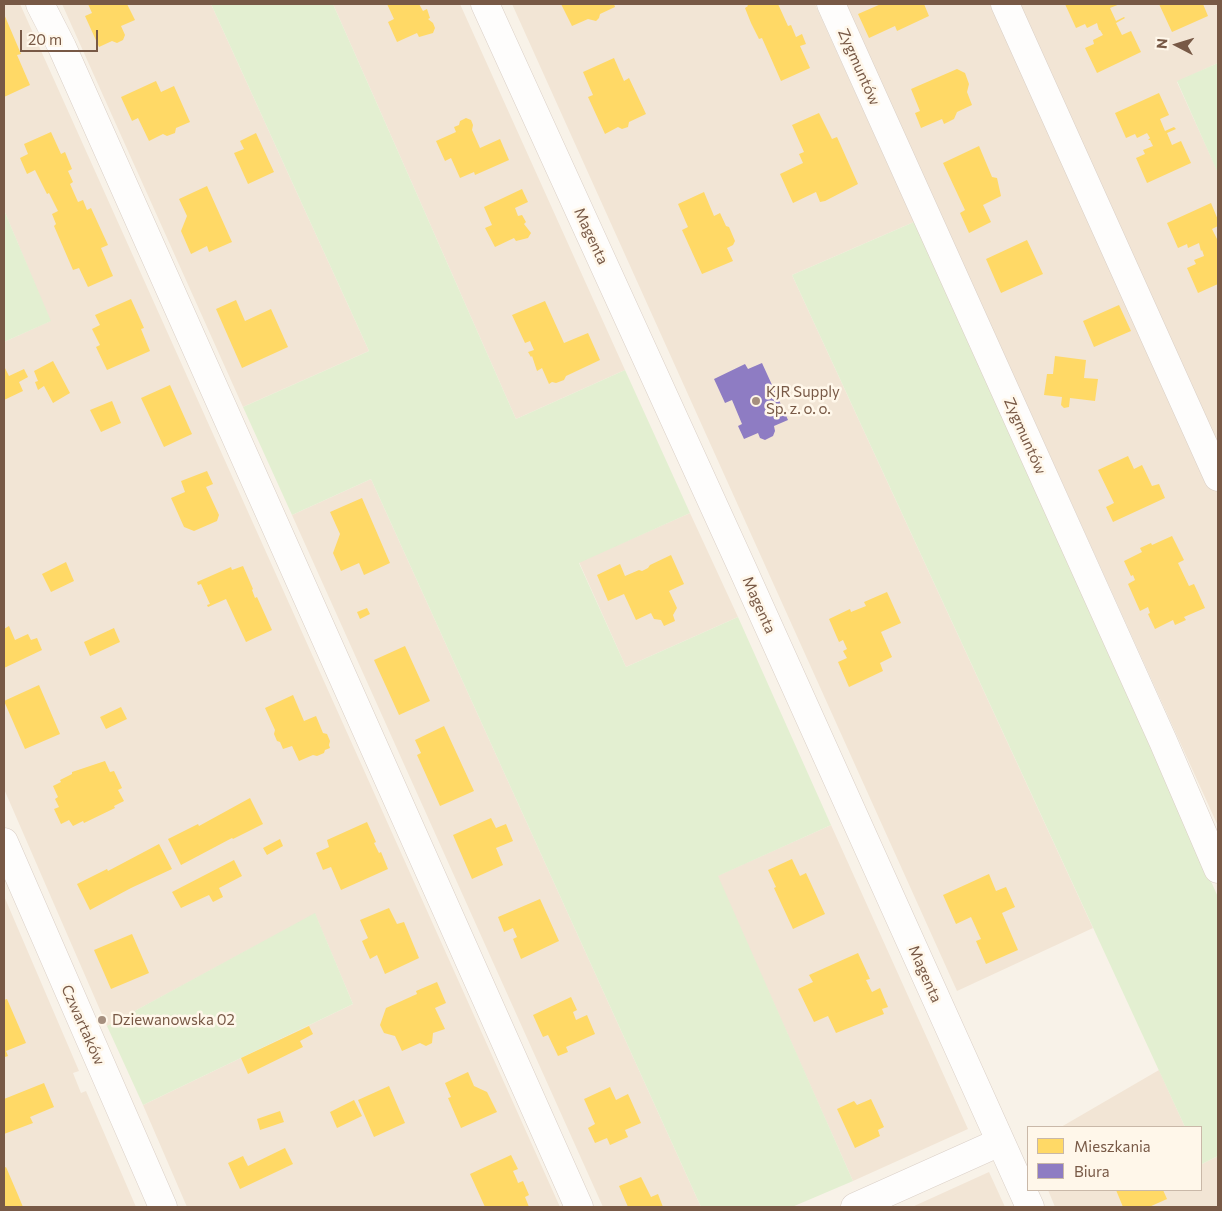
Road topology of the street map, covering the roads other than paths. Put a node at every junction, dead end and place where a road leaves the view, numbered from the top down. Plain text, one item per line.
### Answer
1 (40, 4) edge
2 (484, 4) edge
3 (831, 4) edge
4 (1004, 4) edge
5 (1218, 477) edge
6 (4, 842) edge
7 (1218, 868) edge
8 (1000, 1142) junction
9 (163, 1207) edge
10 (579, 1207) edge
11 (855, 1207) edge
12 (1030, 1207) edge

1 - 10 street
2 - 8 street, Magenta
3 - 7 street, Zygmuntów
4 - 5 street
6 - 9 street, Czwartaków
8 - 11 street
8 - 12 street, Magenta

